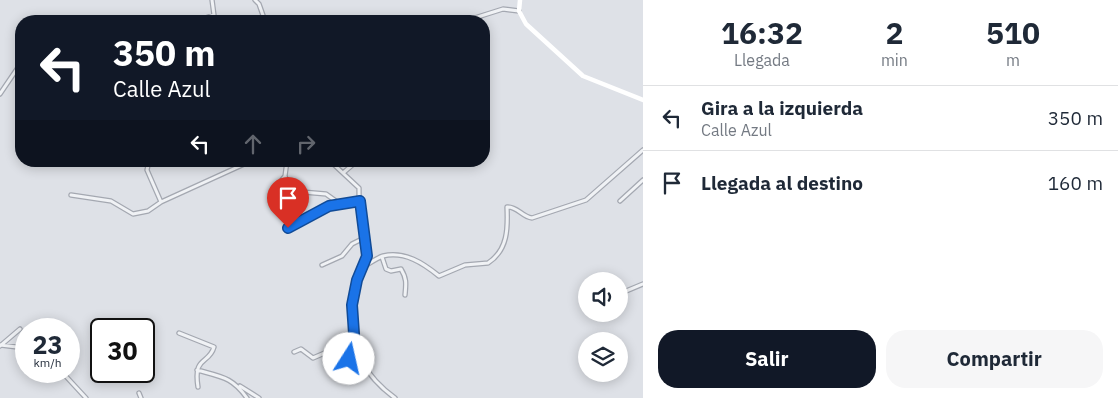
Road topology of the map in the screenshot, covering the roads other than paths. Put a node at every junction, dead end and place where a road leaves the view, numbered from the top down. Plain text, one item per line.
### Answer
1 (212, 0) edge
2 (254, 0) edge
3 (520, 0) edge
4 (519, 11) junction
5 (214, 15) edge
6 (263, 15) edge
7 (484, 15) edge
8 (15, 72) edge
9 (0, 94) edge
10 (643, 100) edge
11 (643, 150) edge
12 (149, 167) edge
13 (238, 167) edge
14 (286, 167) edge
15 (336, 167) edge
16 (350, 167) edge
17 (343, 173) junction
18 (285, 176) junction
19 (643, 180) edge
20 (303, 192) dead end
21 (71, 195) dead end
22 (360, 201) junction
23 (620, 201) dead end
24 (161, 202) junction
25 (340, 204) junction
26 (288, 228) dead end
27 (364, 238) junction
28 (382, 257) junction
29 (322, 264) dead end
30 (362, 268) junction
31 (643, 284) edge
32 (628, 290) edge
33 (405, 295) dead end
34 (15, 333) edge
35 (179, 333) dead end
36 (0, 346) edge
37 (15, 347) edge
38 (355, 348) junction
39 (294, 352) dead end
40 (197, 370) junction
41 (72, 383) edge
42 (237, 384) junction
43 (198, 387) dead end
44 (139, 393) dead end
45 (86, 398) edge
46 (141, 398) edge
47 (247, 398) edge
48 (259, 398) edge
49 (395, 398) edge

1 - 5 street
2 - 6 street
3 - 4 street
4 - 7 street
4 - 10 street
8 - 9 street
11 - 28 street
12 - 24 street
13 - 24 street
14 - 18 street
15 - 17 street
16 - 17 street
17 - 22 street
18 - 18 street
19 - 23 street
20 - 25 street
21 - 24 street
22 - 25 street
22 - 27 street
25 - 26 street
27 - 29 street
27 - 30 street
28 - 30 street
28 - 33 street
30 - 38 street
31 - 32 street
34 - 36 street
35 - 40 street
36 - 37 street
38 - 39 street
38 - 49 street
40 - 42 street
40 - 43 street
41 - 45 street
42 - 47 street
42 - 48 street
44 - 46 street

